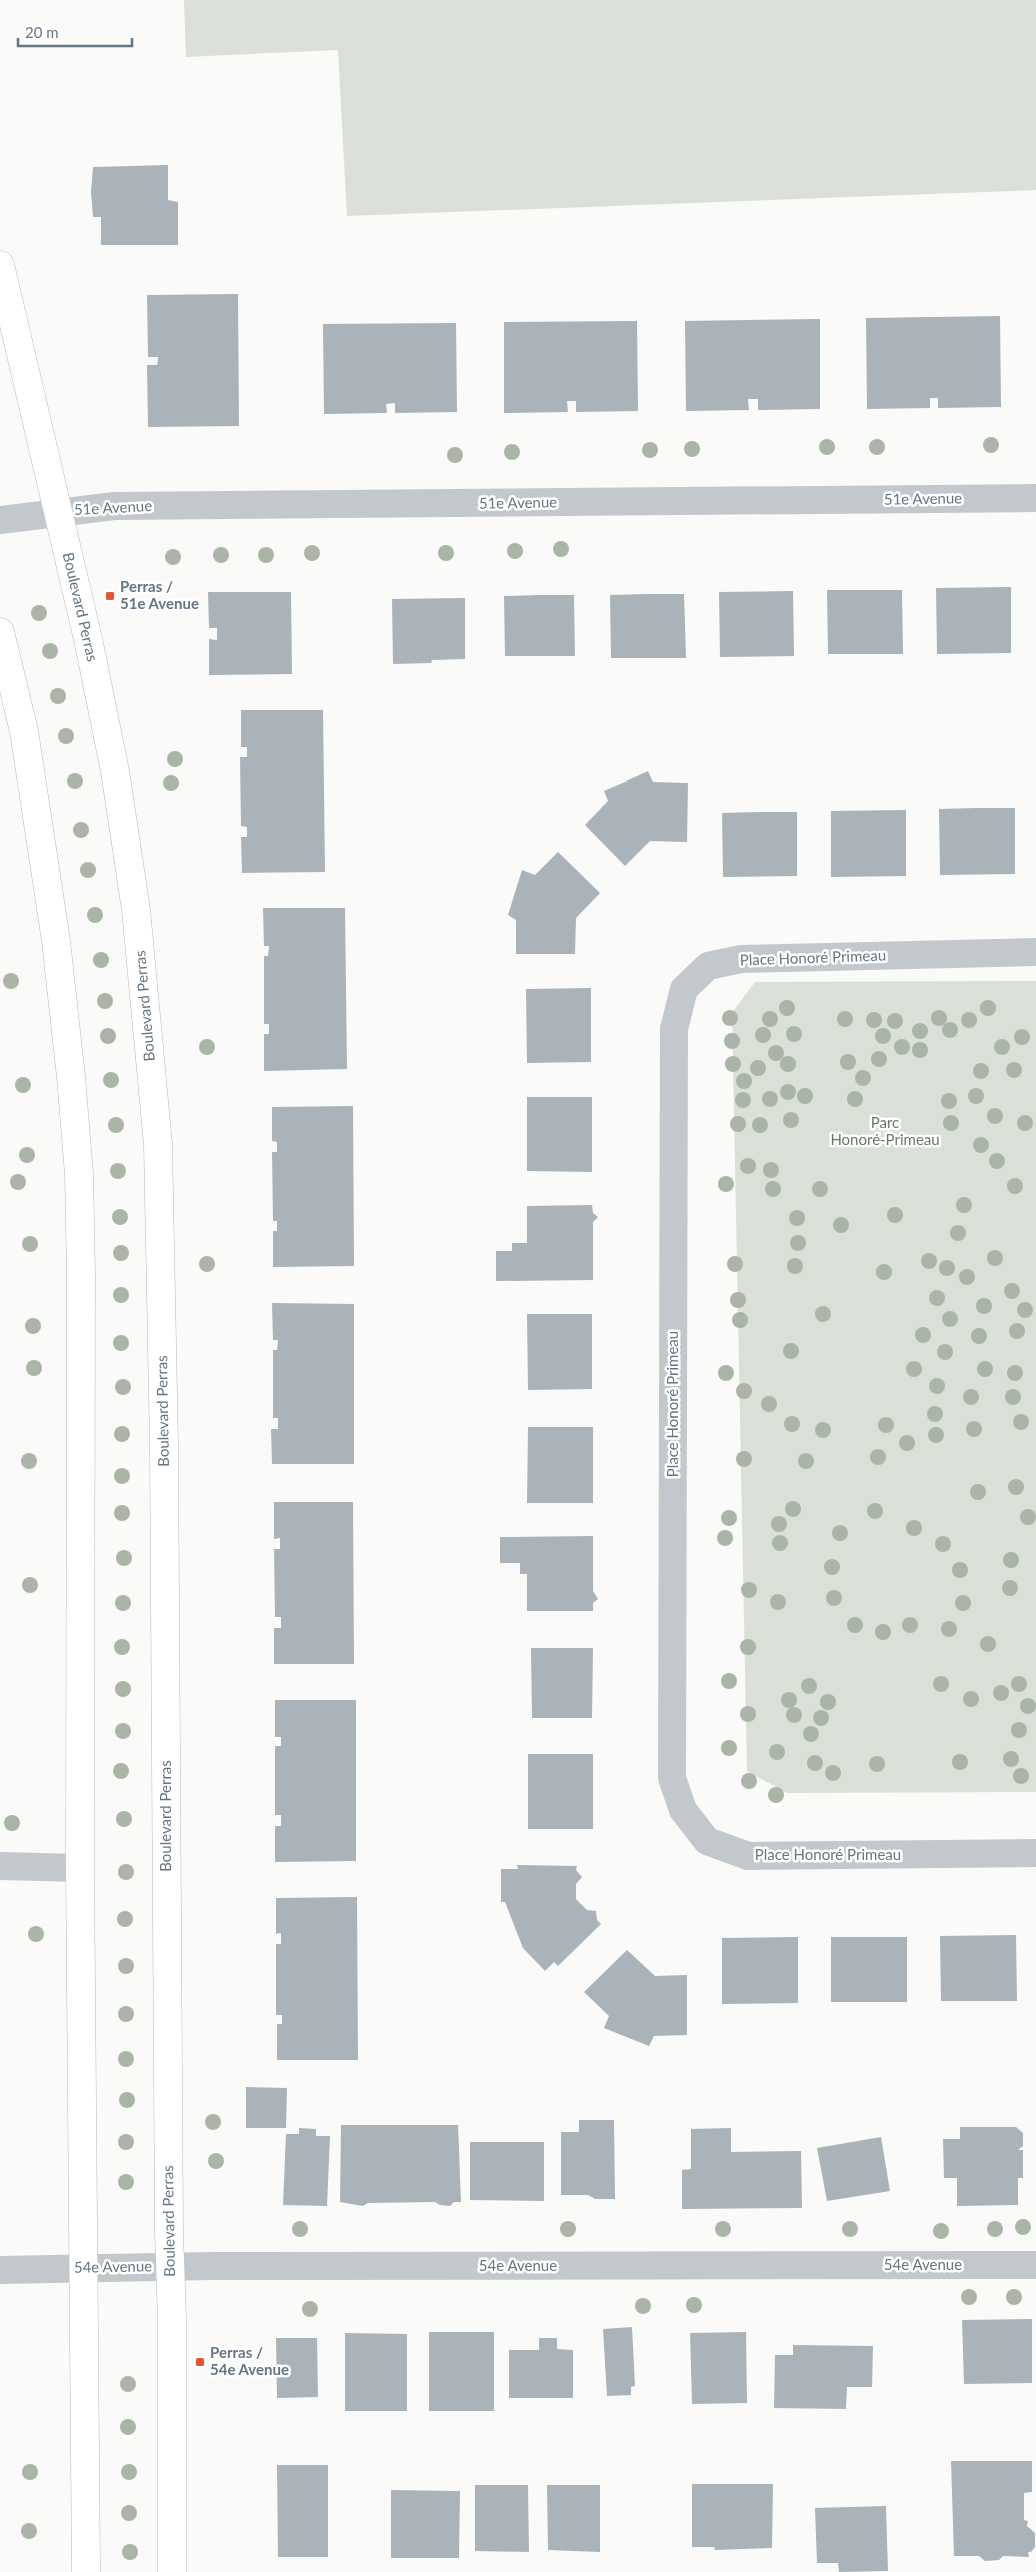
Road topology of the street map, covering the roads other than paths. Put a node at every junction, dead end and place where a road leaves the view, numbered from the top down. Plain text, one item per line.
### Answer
1 (0, 265) edge
2 (1036, 498) edge
3 (57, 512) junction
4 (0, 520) edge
5 (0, 632) edge
6 (1036, 952) edge
7 (1036, 1853) edge
8 (0, 1866) edge
9 (80, 1868) junction
10 (1036, 2264) edge
11 (84, 2267) junction
12 (169, 2267) junction
13 (0, 2270) edge
14 (86, 2572) edge
15 (172, 2572) edge

1 - 3 main road, Boulevard Perras
2 - 3 street, 51e Avenue
3 - 4 street, 51e Avenue
3 - 12 main road, Boulevard Perras
5 - 9 main road
6 - 7 street, Place Honoré Primeau
8 - 9 street
9 - 11 main road
10 - 12 street, 54e Avenue
11 - 12 street, 54e Avenue
11 - 13 street, 54e Avenue
11 - 14 main road
12 - 15 main road, Boulevard Perras

